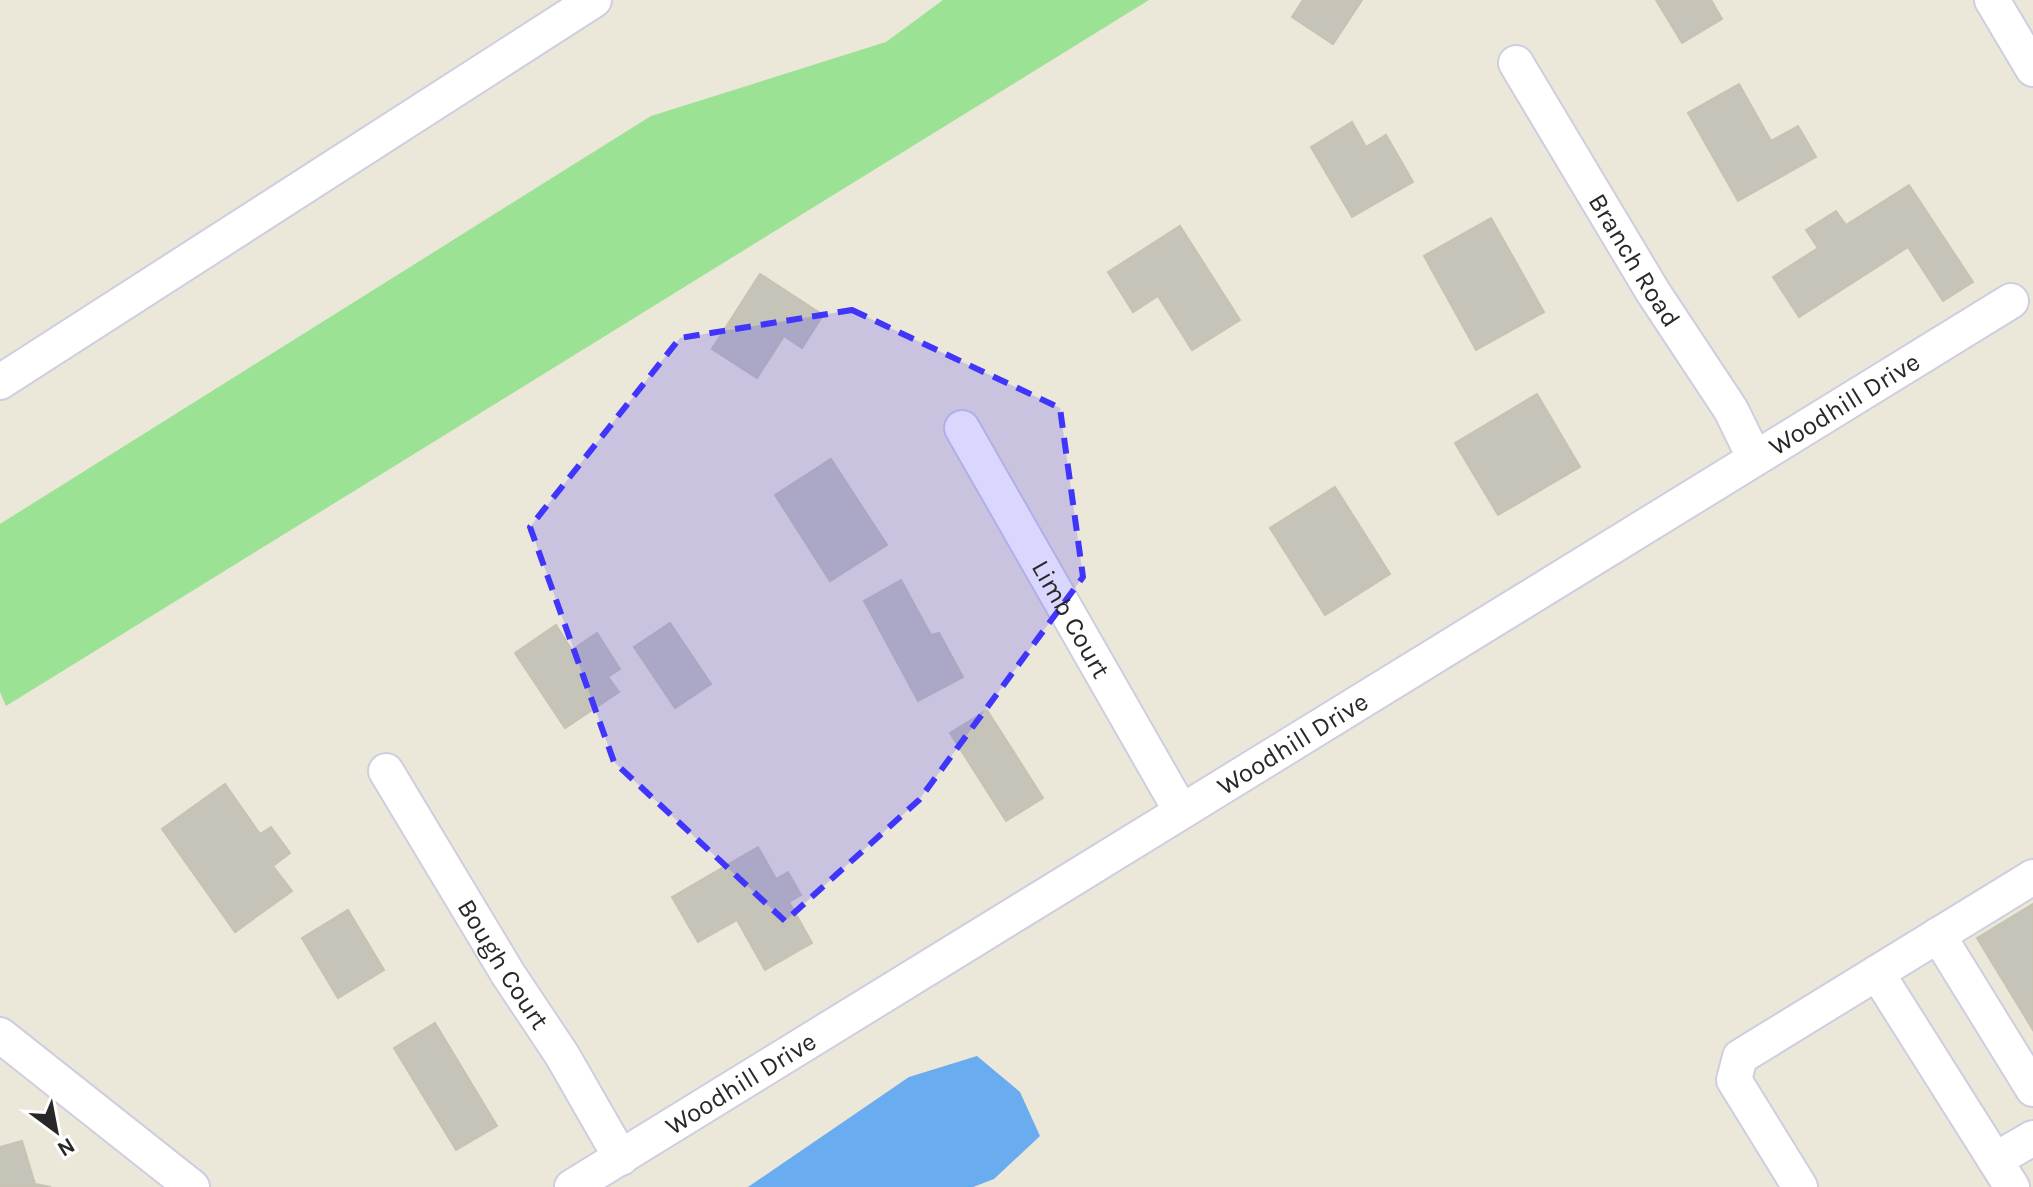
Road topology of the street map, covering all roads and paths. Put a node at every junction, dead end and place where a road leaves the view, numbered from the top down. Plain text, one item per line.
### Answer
1 (594, 0) edge
2 (1992, 0) edge
3 (1516, 63) dead end
4 (2033, 69) edge
5 (2011, 301) dead end
6 (0, 382) edge
7 (962, 428) dead end
8 (1754, 457) junction
9 (386, 771) dead end
10 (1181, 811) junction
11 (2033, 877) edge
12 (1938, 935) junction
13 (1877, 973) junction
14 (0, 1035) edge
15 (2033, 1089) edge
16 (2033, 1138) edge
17 (621, 1158) junction
18 (2004, 1174) edge
19 (192, 1187) edge
20 (572, 1187) edge
21 (1800, 1187) edge

1 - 6 street
2 - 4 street
3 - 8 street, Branch Road
5 - 8 street, Woodhill Drive
7 - 10 street, Limb Court
8 - 10 street, Woodhill Drive
9 - 17 street, Bough Court
10 - 17 street, Woodhill Drive
11 - 12 street
12 - 13 street
12 - 15 street
13 - 18 street
13 - 21 street
14 - 19 street
16 - 18 street
17 - 20 street, Woodhill Drive

